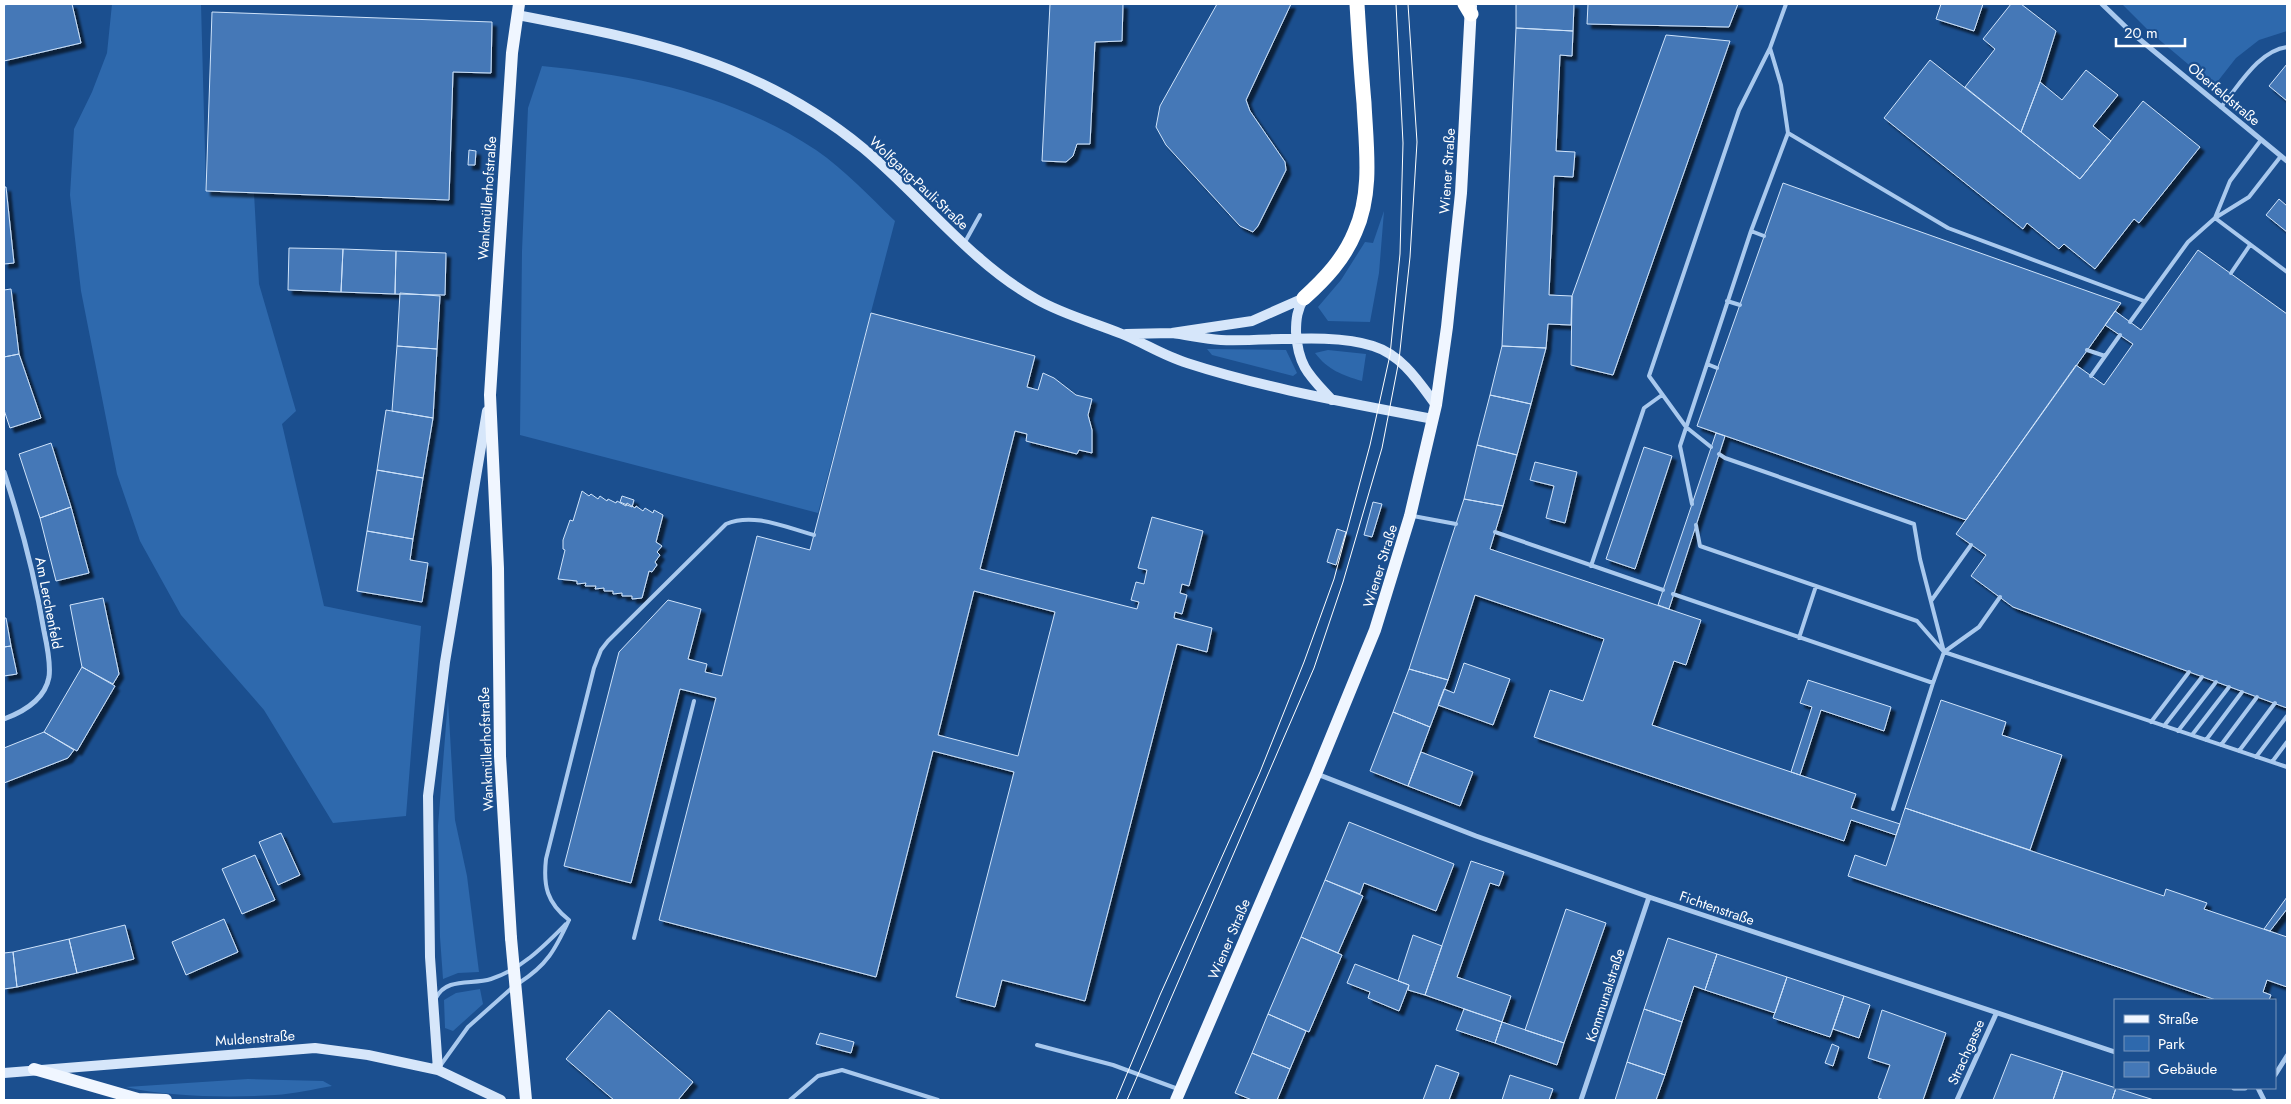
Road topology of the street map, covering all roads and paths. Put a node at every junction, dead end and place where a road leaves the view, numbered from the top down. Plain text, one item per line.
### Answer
1 (1357, 4) edge
2 (1786, 4) edge
3 (2102, 4) edge
4 (1469, 7) edge
5 (518, 9) edge
6 (2287, 47) edge
7 (1770, 48) junction
8 (2221, 107) junction
9 (1788, 133) junction
10 (2262, 140) junction
11 (2280, 156) junction
12 (2287, 162) edge
13 (980, 215) dead end
14 (2215, 218) junction
15 (1751, 231) junction
16 (1764, 236) dead end
17 (964, 244) junction
18 (2250, 245) junction
19 (2287, 272) edge
20 (2230, 273) dead end
21 (1304, 298) junction
22 (1727, 301) junction
23 (2144, 301) junction
24 (1740, 306) dead end
25 (2130, 322) dead end
26 (1172, 333) junction
27 (1124, 334) junction
28 (2120, 335) dead end
29 (1297, 340) junction
30 (2087, 350) dead end
31 (2105, 356) junction
32 (1707, 364) junction
33 (1717, 368) dead end
34 (2091, 376) dead end
35 (490, 395) junction
36 (1662, 395) junction
37 (1332, 400) junction
38 (1436, 404) junction
39 (1433, 419) junction
40 (1686, 427) junction
41 (1711, 447) dead end
42 (1719, 454) dead end
43 (4, 472) edge
44 (1692, 504) dead end
45 (1410, 516) junction
46 (1456, 524) dead end
47 (1696, 525) dead end
48 (1495, 532) dead end
49 (814, 535) dead end
50 (1971, 545) dead end
51 (1591, 566) junction
52 (1816, 586) junction
53 (1663, 590) dead end
54 (1673, 594) dead end
55 (2000, 597) dead end
56 (1930, 601) junction
57 (1799, 638) junction
58 (1944, 652) junction
59 (2189, 672) dead end
60 (2202, 677) dead end
61 (2216, 682) dead end
62 (1934, 683) junction
63 (2229, 686) dead end
64 (2242, 692) dead end
65 (2257, 697) dead end
66 (694, 701) dead end
67 (2275, 704) dead end
68 (2287, 716) edge
69 (4, 719) edge
70 (2151, 722) junction
71 (2164, 726) junction
72 (2178, 731) junction
73 (2192, 735) junction
74 (2206, 740) junction
75 (2287, 742) edge
76 (2221, 745) junction
77 (2239, 751) junction
78 (2256, 757) junction
79 (2272, 762) junction
80 (2287, 767) edge
81 (1316, 774) junction
82 (1893, 809) dead end
83 (1649, 897) junction
84 (569, 920) junction
85 (634, 938) dead end
86 (432, 1006) junction
87 (1996, 1014) junction
88 (1037, 1045) dead end
89 (2114, 1052) edge
90 (2287, 1056) edge
91 (34, 1070) junction
92 (438, 1070) junction
93 (4, 1073) edge
94 (2276, 1073) edge
95 (1178, 1095) edge
96 (166, 1100) edge
97 (501, 1100) edge
98 (526, 1100) edge
99 (790, 1100) edge
100 (938, 1100) edge
101 (1581, 1100) edge
102 (1957, 1100) edge

1 - 21 highway
2 - 7 lane
3 - 8 street, Oberfeldstraße
4 - 38 main road, Wiener Straße
5 - 17 main road, Wolfgang-Pauli-Straße
5 - 35 main road, Wankmüllerhofstraße
6 - 8 lane
7 - 9 lane
7 - 36 lane
8 - 10 street, Oberfeldstraße
9 - 15 lane
9 - 23 lane
10 - 11 street, Oberfeldstraße
10 - 14 lane
11 - 12 street, Oberfeldstraße
11 - 14 lane
13 - 17 lane
14 - 18 lane
14 - 23 lane
15 - 16 lane
15 - 22 lane
17 - 27 main road, Wolfgang-Pauli-Straße
18 - 19 lane
18 - 20 lane
21 - 26 main road, Wolfgang-Pauli-Straße
21 - 29 main road
22 - 24 lane
22 - 32 lane
23 - 25 lane
26 - 27 main road, Wolfgang-Pauli-Straße
26 - 29 main road, Wolfgang-Pauli-Straße
27 - 37 main road, Wolfgang-Pauli-Straße
28 - 31 lane
29 - 37 main road
29 - 38 main road, Wolfgang-Pauli-Straße
30 - 31 lane
31 - 34 lane
32 - 33 lane
32 - 40 lane
35 - 86 main road, Wankmüllerhofstraße
35 - 98 main road, Wankmüllerhofstraße, bridge
36 - 40 lane
36 - 51 lane
37 - 39 main road, Wolfgang-Pauli-Straße
38 - 39 main road, Wiener Straße
39 - 45 main road, Wiener Straße
40 - 41 lane
40 - 44 lane
42 - 56 lane
43 - 69 street, Am Lerchenfeld
45 - 46 lane
45 - 81 main road, Wiener Straße
47 - 52 lane
48 - 51 lane
49 - 84 lane
50 - 56 lane
51 - 53 lane
52 - 57 lane
52 - 58 lane
54 - 57 lane
55 - 58 lane
56 - 58 lane
57 - 62 lane
58 - 62 lane
58 - 70 lane
59 - 70 lane
60 - 71 lane
61 - 72 lane
62 - 82 lane
63 - 73 lane
64 - 74 lane
65 - 76 lane
66 - 85 lane
67 - 77 lane
68 - 78 lane
70 - 71 lane
71 - 72 lane
72 - 73 lane
73 - 74 lane
74 - 76 lane
75 - 79 lane
76 - 77 lane
77 - 78 lane
78 - 79 lane
79 - 80 lane
81 - 83 street, Fichtenstraße
81 - 95 main road, Wiener Straße
83 - 87 street, Fichtenstraße
83 - 101 street, Kommunalstraße
84 - 86 lane
84 - 92 lane
86 - 92 main road, Wankmüllerhofstraße
87 - 89 street, Fichtenstraße
87 - 102 street, Strachgasse
88 - 95 lane
90 - 94 street
91 - 92 main road, Muldenstraße
91 - 93 main road, Muldenstraße
91 - 96 main road
92 - 97 main road, Muldenstraße
99 - 100 lane

